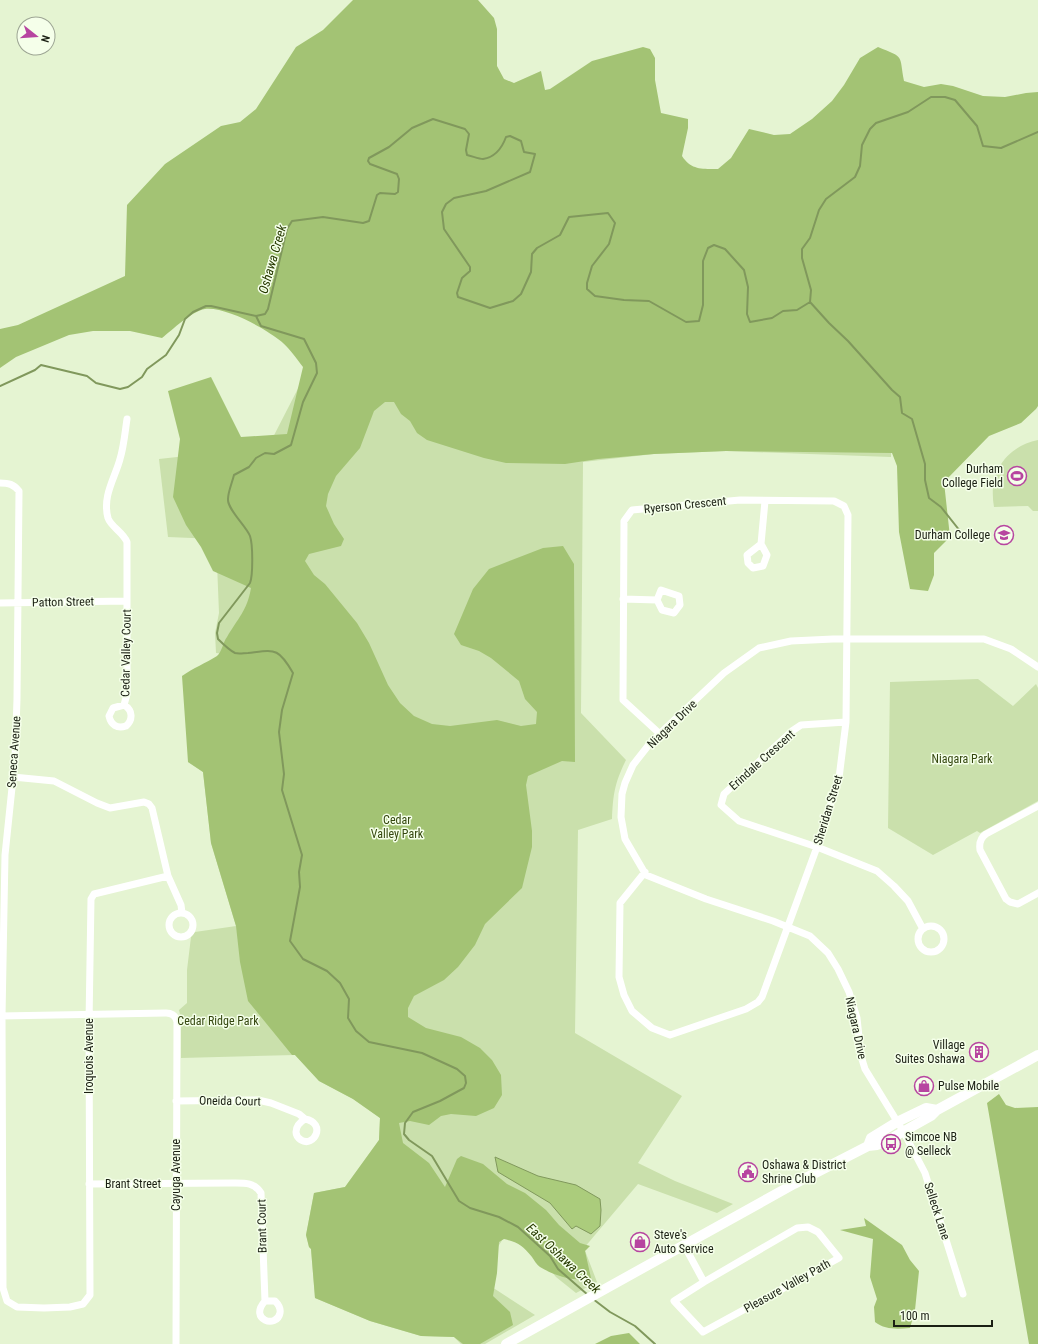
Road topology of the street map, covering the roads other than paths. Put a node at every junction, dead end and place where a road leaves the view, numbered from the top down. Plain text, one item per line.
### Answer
1 (127, 419) dead end
2 (0, 483) edge
3 (765, 501) junction
4 (761, 544) dead end
5 (624, 599) junction
6 (126, 600) junction
7 (657, 600) dead end
8 (18, 602) junction
9 (0, 603) edge
10 (846, 640) junction
11 (1038, 667) edge
12 (124, 705) dead end
13 (846, 722) junction
14 (660, 734) junction
15 (13, 777) junction
16 (1038, 806) edge
17 (817, 847) junction
18 (645, 872) junction
19 (168, 876) junction
20 (1038, 894) edge
21 (182, 913) dead end
22 (788, 927) junction
23 (923, 929) dead end
24 (89, 1014) junction
25 (1, 1016) edge
26 (1038, 1055) edge
27 (176, 1101) junction
28 (937, 1110) junction
29 (304, 1119) dead end
30 (897, 1122) junction
31 (903, 1131) junction
32 (868, 1146) junction
33 (89, 1184) junction
34 (176, 1184) junction
35 (684, 1246) junction
36 (704, 1282) junction
37 (963, 1294) dead end
38 (90, 1295) joint
39 (264, 1301) dead end
40 (176, 1344) edge
41 (506, 1344) edge

1 - 6 street, Cedar Valley Court
2 - 8 street, Seneca Avenue
3 - 4 street
3 - 5 street, Ryerson Crescent
3 - 10 street, Ryerson Crescent
5 - 7 street
5 - 14 street, Ryerson Crescent
6 - 8 street, Patton Street
6 - 12 street, Cedar Valley Court
8 - 9 street, Patton Street
8 - 15 street, Seneca Avenue
10 - 11 street, Niagara Drive
10 - 13 street, Sheridan Street
10 - 14 street, Niagara Drive
13 - 17 street, Sheridan Street
13 - 17 street, Erindale Crescent
14 - 18 street, Niagara Drive
15 - 19 street
15 - 25 street, Seneca Avenue
16 - 20 street
17 - 22 street, Sheridan Street
17 - 23 street
18 - 22 street, Niagara Drive
18 - 22 street, Sheridan Street
19 - 21 street
19 - 24 street, Iroquois Avenue
22 - 30 street, Niagara Drive
24 - 25 street
24 - 27 street, Cayuga Avenue
24 - 33 street, Iroquois Avenue
25 - 38 street, Seneca Avenue
26 - 28 main road
27 - 29 street, Oneida Court
27 - 34 street, Cayuga Avenue
28 - 30 main road
28 - 31 main road
30 - 31 street, Niagara Drive
30 - 32 main road
31 - 32 main road
31 - 37 street, Selleck Lane
32 - 35 main road
33 - 34 street, Brant Street
33 - 38 street, Iroquois Avenue
34 - 39 street, Brant Court
34 - 40 street, Cayuga Avenue
35 - 36 street
35 - 41 main road
36 - 36 street, Pleasure Valley Path

